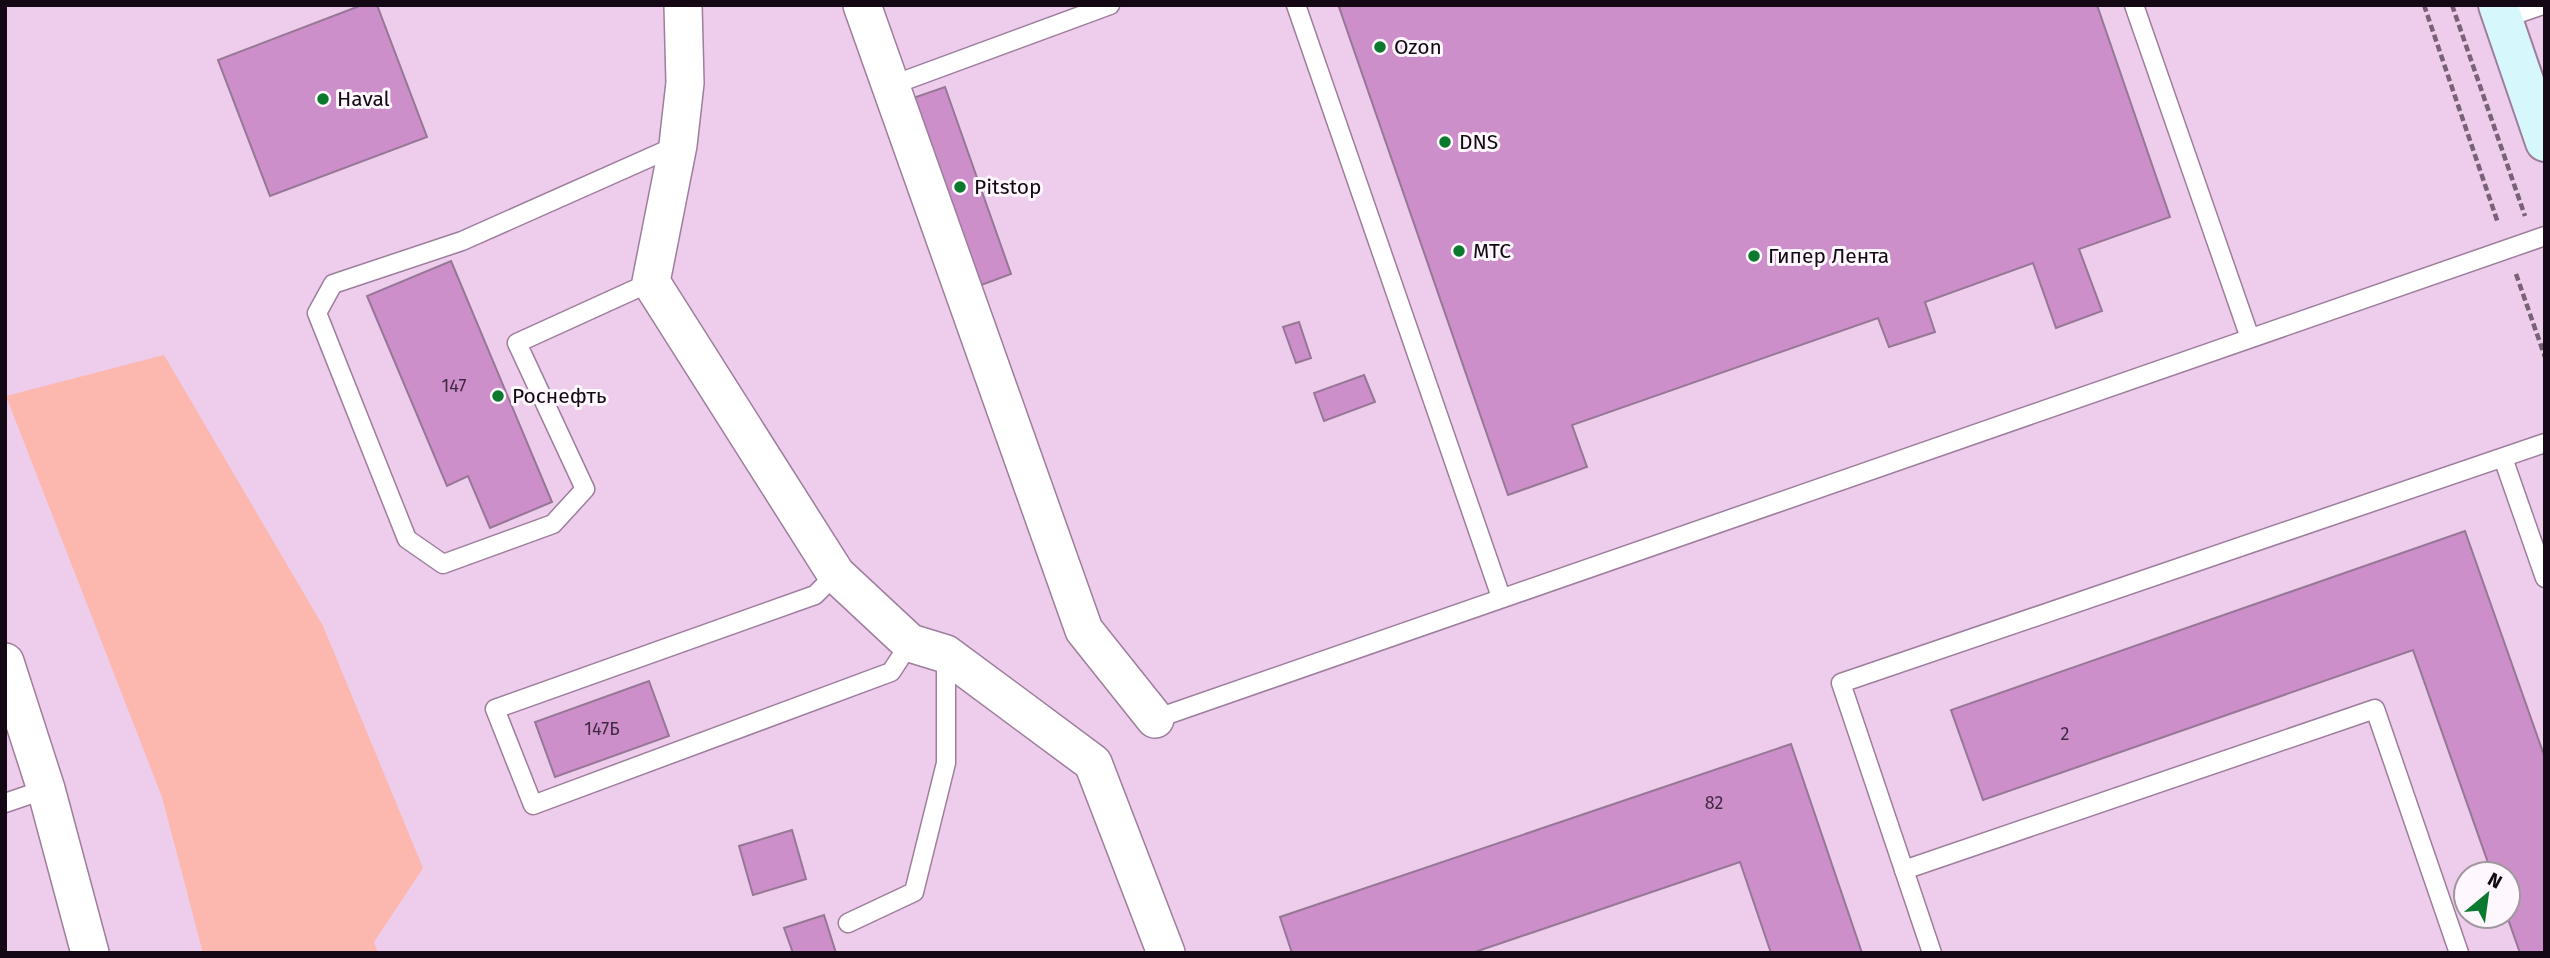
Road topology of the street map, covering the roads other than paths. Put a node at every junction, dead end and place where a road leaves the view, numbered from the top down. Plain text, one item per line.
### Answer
1 (683, 5) edge
2 (862, 5) edge
3 (1110, 5) edge
4 (1296, 5) edge
5 (2134, 5) edge
6 (2543, 5) edge
7 (2500, 12) edge
8 (890, 86) junction
9 (2545, 142) edge
10 (678, 145) junction
11 (2539, 238) edge
12 (651, 282) junction
13 (2250, 338) junction
14 (2545, 443) edge
15 (2503, 458) junction
16 (836, 574) junction
17 (2545, 579) edge
18 (1501, 597) junction
19 (910, 643) junction
20 (946, 654) junction
21 (5, 662) edge
22 (1155, 719) joint
23 (46, 789) junction
24 (5, 803) edge
25 (1904, 870) junction
26 (848, 923) dead end
27 (90, 953) edge
28 (1166, 953) edge
29 (1932, 953) edge
30 (2459, 953) edge

1 - 10 street
2 - 8 street
3 - 8 lane
4 - 18 lane
5 - 13 lane
6 - 7 lane
7 - 9 street
8 - 22 street
10 - 12 street
10 - 12 lane
11 - 13 lane
12 - 16 street
13 - 18 lane
14 - 15 lane
15 - 17 lane
15 - 25 lane
16 - 19 street
16 - 19 lane
18 - 22 lane
19 - 20 street
20 - 26 lane
20 - 28 street
21 - 23 street
23 - 24 lane
23 - 27 street
25 - 29 lane
25 - 30 lane

